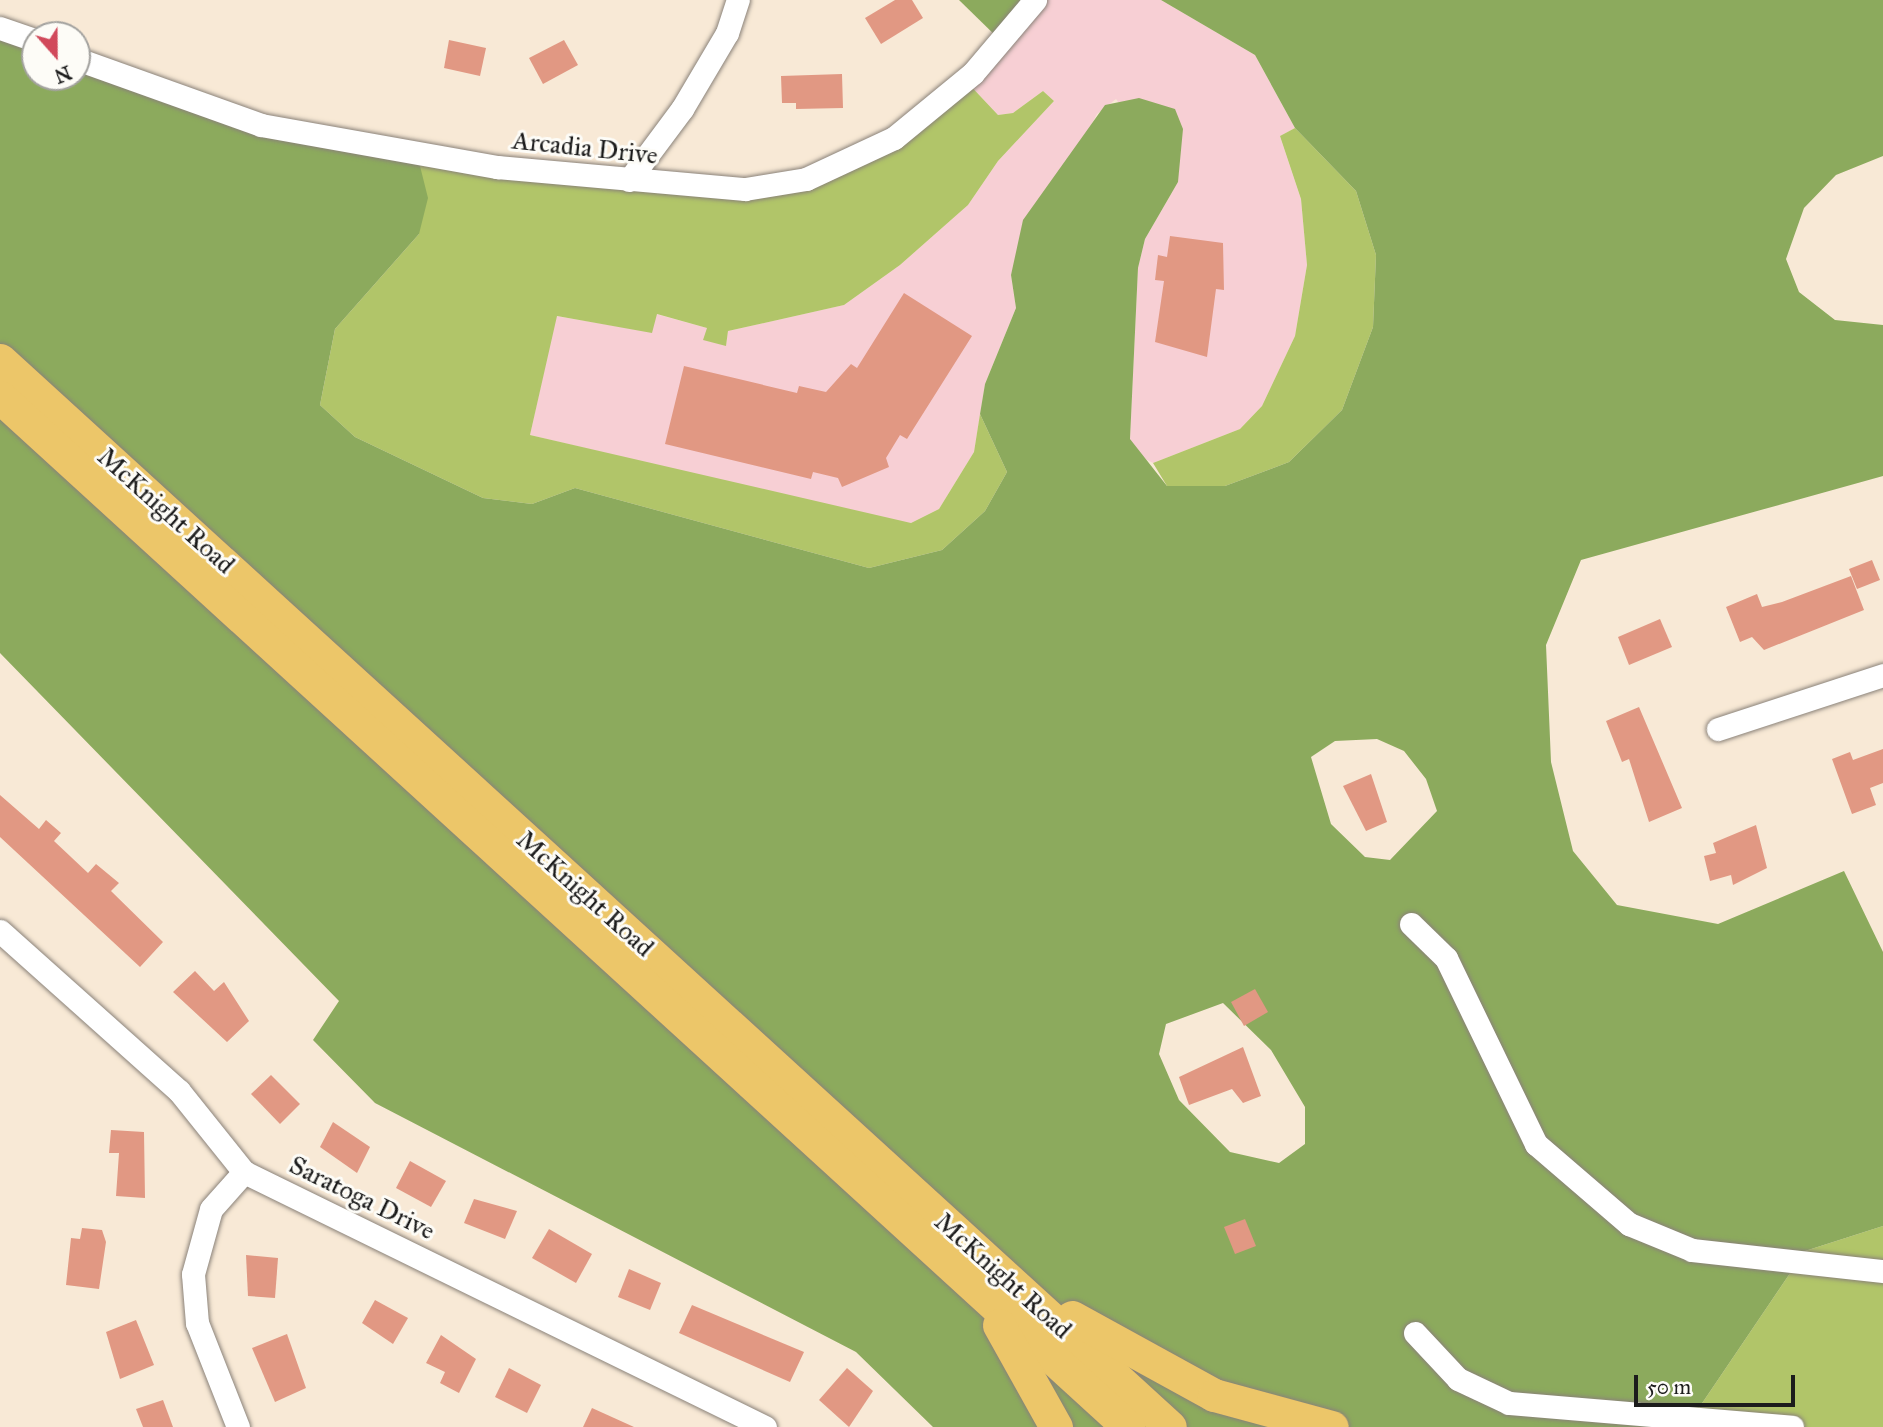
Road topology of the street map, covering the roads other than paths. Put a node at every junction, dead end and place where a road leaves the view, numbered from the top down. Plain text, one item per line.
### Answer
1 (738, 0) edge
2 (1035, 0) edge
3 (0, 28) edge
4 (21, 35) edge
5 (91, 64) edge
6 (629, 180) junction
7 (0, 360) edge
8 (0, 397) edge
9 (1883, 674) edge
10 (1718, 729) dead end
11 (1411, 924) dead end
12 (0, 931) edge
13 (244, 1172) junction
14 (1883, 1271) edge
15 (984, 1277) junction
16 (1415, 1333) dead end
17 (238, 1427) edge
18 (765, 1427) edge
19 (1056, 1427) edge
20 (1128, 1427) edge
21 (1170, 1427) edge
22 (1332, 1427) edge
23 (1792, 1427) edge

1 - 6 street
2 - 6 street, Arcadia Drive
3 - 4 street
5 - 6 street, Arcadia Drive
7 - 15 highway, McKnight Road
8 - 15 highway, McKnight Road
9 - 10 street
11 - 14 street
12 - 13 street, Saratoga Drive
13 - 17 street
13 - 18 street, Saratoga Drive
15 - 19 highway
15 - 20 highway, McKnight Road
15 - 21 highway, McKnight Road
15 - 22 highway
16 - 23 street

